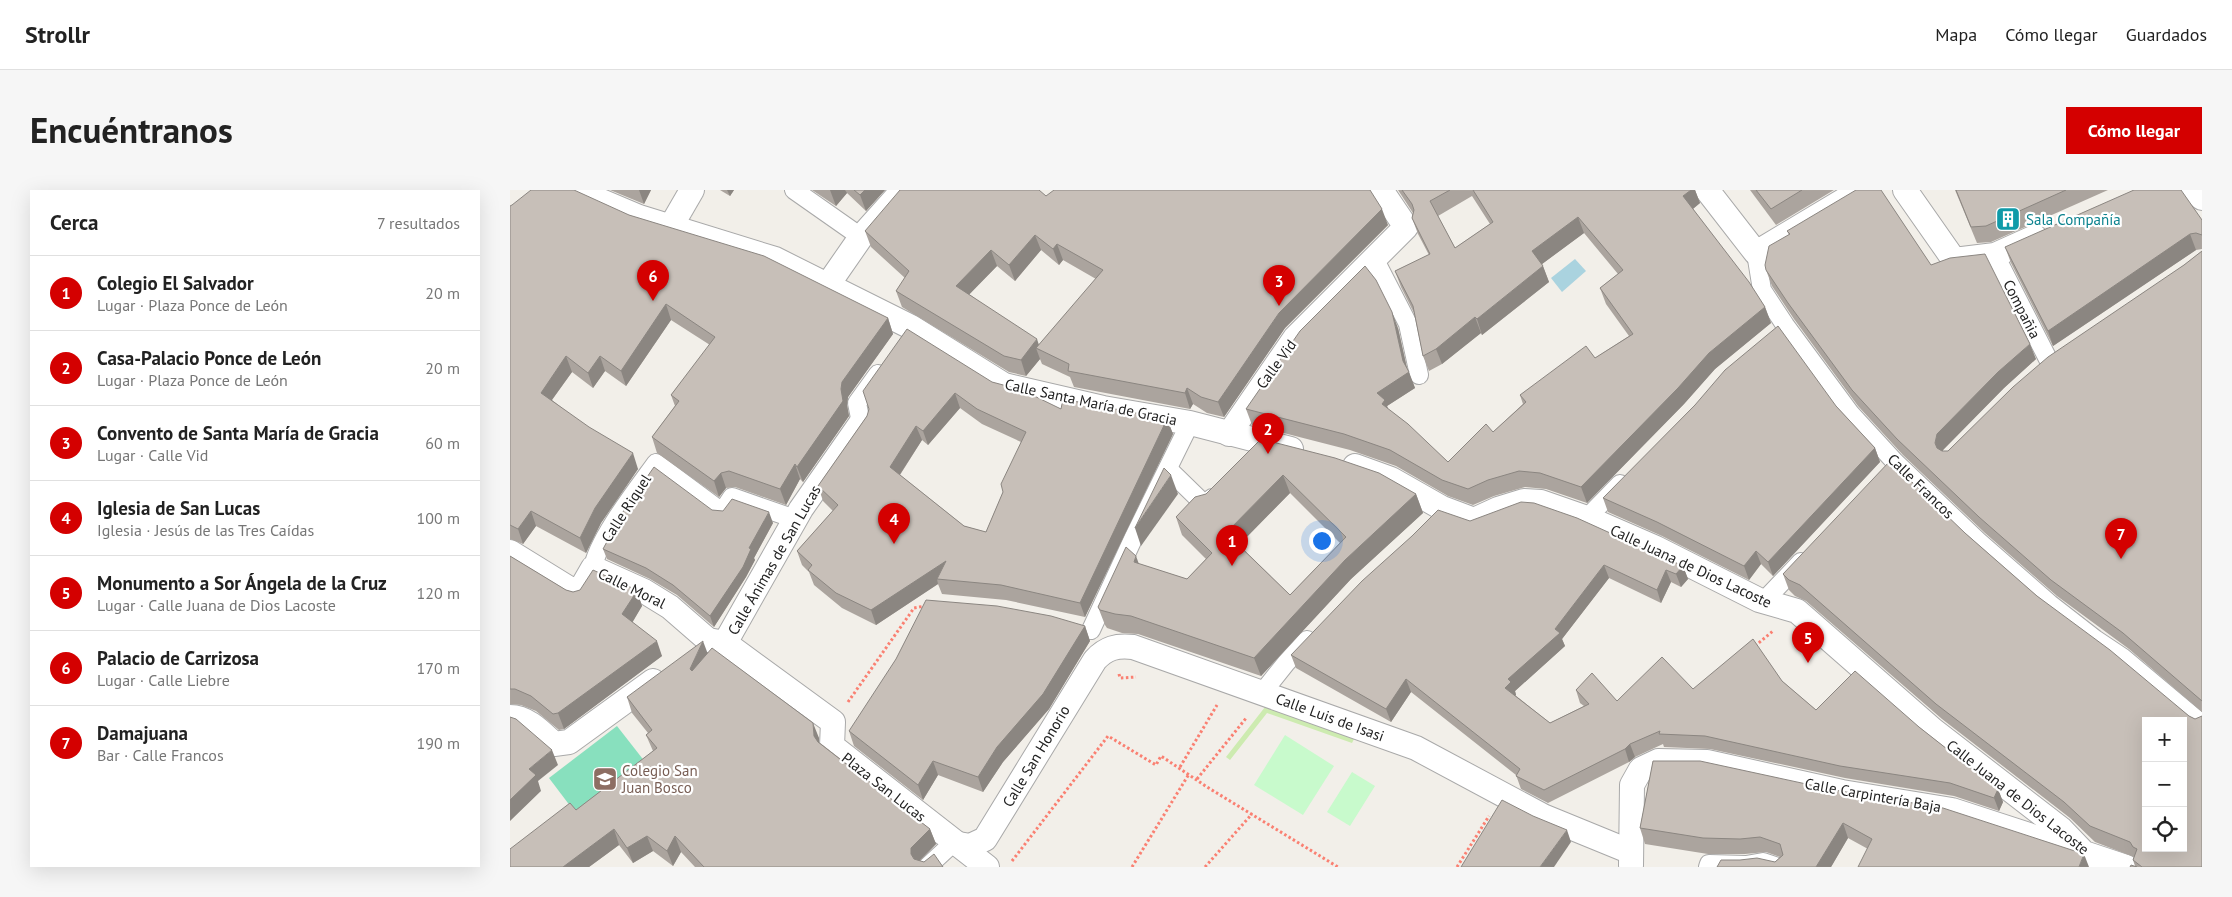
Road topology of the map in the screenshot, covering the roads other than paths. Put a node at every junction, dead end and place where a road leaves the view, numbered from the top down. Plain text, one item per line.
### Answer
1 (575, 190) edge
2 (692, 190) edge
3 (794, 190) edge
4 (903, 190) edge
5 (1381, 190) edge
6 (1707, 190) edge
7 (1861, 190) edge
8 (1905, 190) edge
9 (2192, 190) edge
10 (2202, 198) edge
11 (670, 228) junction
12 (2055, 228) edge
13 (861, 237) junction
14 (1756, 253) junction
15 (1995, 255) junction
16 (1374, 258) junction
17 (827, 286) junction
18 (1785, 325) junction
19 (1771, 336) edge
20 (2066, 352) edge
21 (890, 358) edge
22 (2050, 363) junction
23 (1419, 375) dead end
24 (2035, 375) edge
25 (862, 423) joint
26 (1190, 423) junction
27 (1229, 434) junction
28 (1311, 454) edge
29 (1338, 461) edge
30 (1895, 462) junction
31 (1168, 469) junction
32 (1633, 471) edge
33 (1882, 476) edge
34 (1225, 484) edge
35 (1587, 518) junction
36 (795, 519) junction
37 (1815, 547) edge
38 (510, 552) edge
39 (592, 568) junction
40 (1764, 602) junction
41 (1319, 628) edge
42 (708, 645) junction
43 (1109, 649) junction
44 (668, 669) edge
45 (1262, 693) junction
46 (510, 717) edge
47 (2202, 724) edge
48 (953, 843) junction
49 (2084, 852) junction
50 (1631, 860) edge
51 (1708, 866) edge
52 (2119, 866) edge
53 (927, 867) edge
54 (986, 867) edge
55 (1778, 867) edge

1 - 11 street, Calle Santa María de Gracia
2 - 11 street
3 - 13 street
4 - 13 street
5 - 16 street, Calle Vid
6 - 14 street, Calle Francos
7 - 14 street
8 - 15 street
9 - 10 street
11 - 17 street, Calle Santa María de Gracia
12 - 15 street
13 - 17 street
14 - 18 street, Calle Francos
15 - 22 street, Compañia
16 - 23 street
16 - 27 street, Calle Vid
17 - 26 street, Calle Santa María de Gracia
18 - 19 street
18 - 30 street, Calle Francos
20 - 22 street
21 - 25 street, Calle Ánimas de San Lucas
22 - 24 street
25 - 36 street, Calle Ánimas de San Lucas
26 - 27 street, Calle Santa María de Gracia
26 - 31 street
27 - 28 street
29 - 35 street, Calle Juana de Dios Lacoste
30 - 33 street
30 - 47 street, Calle Francos
31 - 34 street
31 - 43 street
32 - 35 street
35 - 40 street, Calle Juana de Dios Lacoste
36 - 39 street, Calle Riquel
36 - 42 street, Calle Ánimas de San Lucas
37 - 40 street
38 - 39 street, Calle Moral
39 - 42 street, Calle Moral
40 - 49 street, Calle Juana de Dios Lacoste
41 - 45 street
42 - 48 street, Plaza San Lucas
43 - 45 street, Calle Luis de Isasi
43 - 48 street, Calle San Honorio
44 - 46 street
45 - 50 street, Calle Luis de Isasi
48 - 53 street
48 - 54 street
49 - 50 street, Calle Carpintería Baja
49 - 52 street, Calle Juana de Dios Lacoste
51 - 55 street

